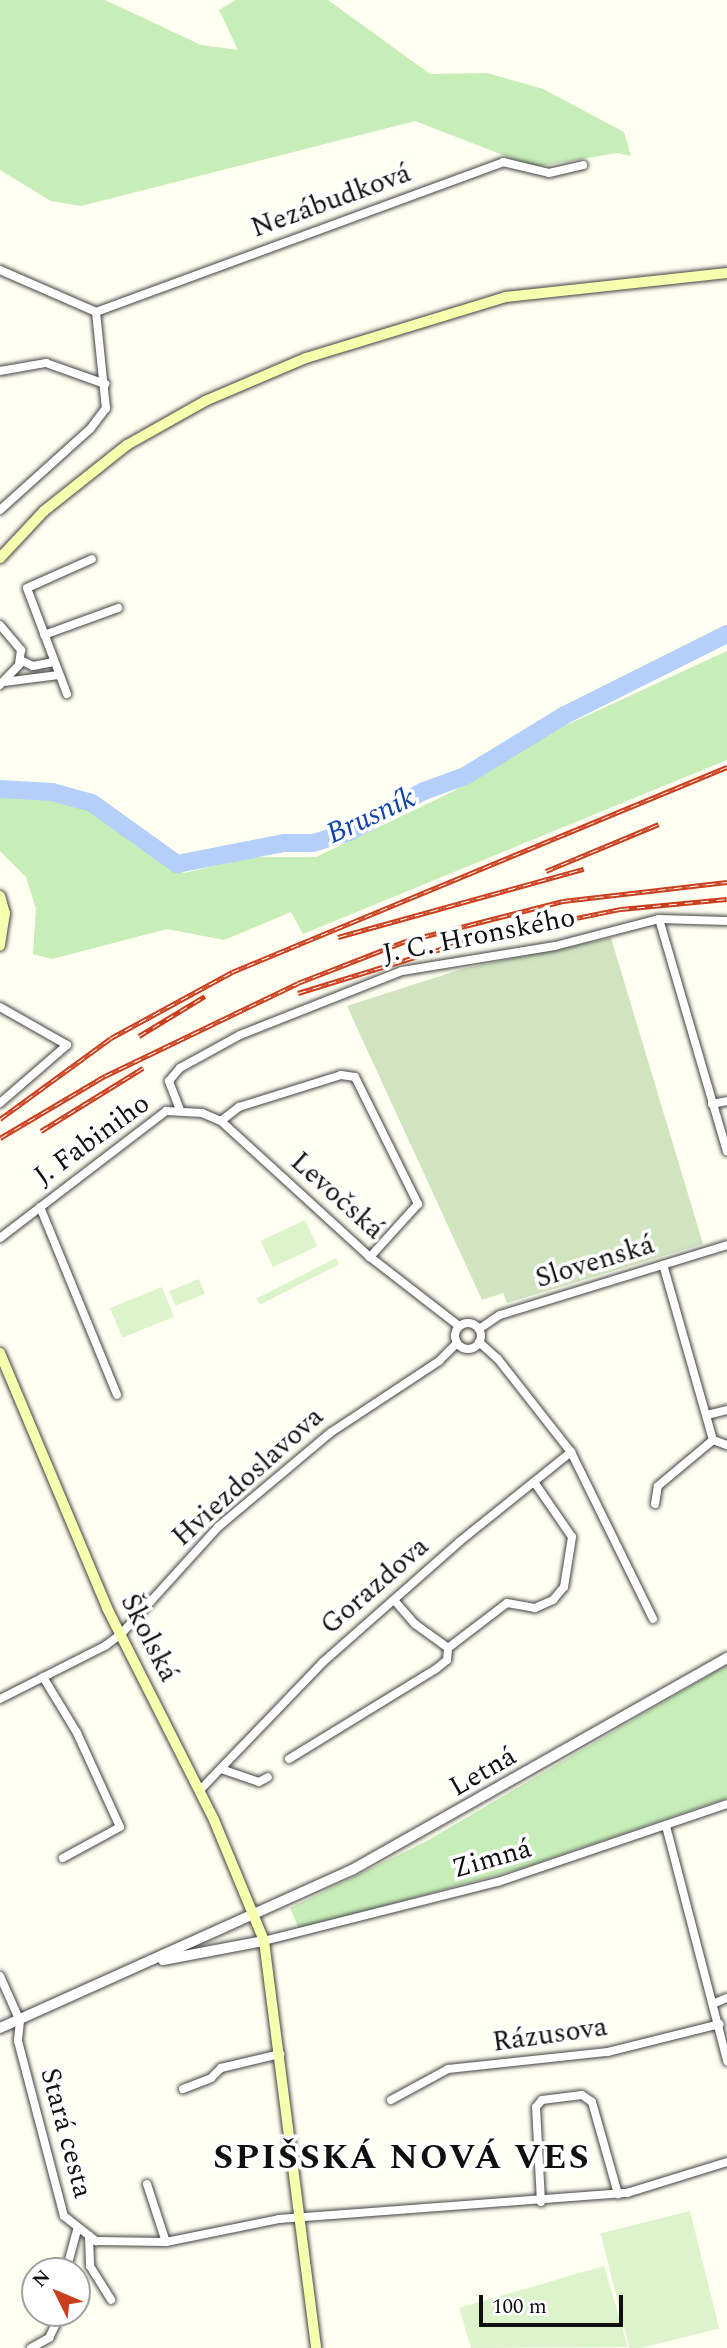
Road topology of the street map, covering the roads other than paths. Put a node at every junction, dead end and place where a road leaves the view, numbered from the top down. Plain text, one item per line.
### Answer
1 (583, 165) dead end
2 (0, 270) edge
3 (727, 273) edge
4 (96, 312) junction
5 (0, 371) edge
6 (105, 384) junction
7 (0, 510) edge
8 (0, 558) edge
9 (92, 559) dead end
10 (118, 608) dead end
11 (0, 625) edge
12 (44, 635) junction
13 (20, 660) junction
14 (54, 662) junction
15 (59, 675) junction
16 (2, 684) edge
17 (67, 694) dead end
18 (0, 896) edge
19 (659, 919) junction
20 (727, 921) edge
21 (0, 946) edge
22 (0, 1007) edge
23 (727, 1101) edge
24 (0, 1103) edge
25 (712, 1104) junction
26 (180, 1110) junction
27 (221, 1121) junction
28 (727, 1151) edge
29 (40, 1207) junction
30 (0, 1238) edge
31 (727, 1245) edge
32 (370, 1257) junction
33 (663, 1265) junction
34 (459, 1326) junction
35 (479, 1329) junction
36 (479, 1342) junction
37 (457, 1343) junction
38 (0, 1353) edge
39 (117, 1395) dead end
40 (727, 1410) edge
41 (707, 1415) junction
42 (713, 1440) junction
43 (727, 1445) edge
44 (571, 1452) junction
45 (534, 1482) junction
46 (655, 1504) dead end
47 (394, 1600) junction
48 (653, 1619) dead end
49 (122, 1633) junction
50 (448, 1648) junction
51 (727, 1658) edge
52 (43, 1677) junction
53 (0, 1699) edge
54 (289, 1759) dead end
55 (224, 1770) junction
56 (268, 1777) dead end
57 (200, 1790) junction
58 (727, 1804) edge
59 (666, 1826) junction
60 (63, 1858) dead end
61 (254, 1913) junction
62 (264, 1941) junction
63 (146, 1965) junction
64 (0, 1976) edge
65 (727, 1998) edge
66 (715, 2003) junction
67 (20, 2021) junction
68 (720, 2024) junction
69 (0, 2028) edge
70 (280, 2054) junction
71 (727, 2061) edge
72 (183, 2089) dead end
73 (391, 2100) dead end
74 (727, 2162) edge
75 (146, 2183) dead end
76 (618, 2194) junction
77 (541, 2202) junction
78 (299, 2218) junction
79 (77, 2230) junction
80 (92, 2239) junction
81 (166, 2242) junction
82 (70, 2257) edge
83 (111, 2300) dead end
84 (54, 2327) edge
85 (31, 2348) edge
86 (316, 2348) edge

1 - 4 street, Nezábudková
2 - 4 street
3 - 8 main road
4 - 6 street
5 - 6 street
6 - 7 street
9 - 12 street
10 - 12 street
11 - 13 street
12 - 14 street
13 - 14 street
13 - 16 street
14 - 15 street
15 - 16 street
15 - 17 street
18 - 21 main road
19 - 20 street, J. C. Hronského
19 - 25 street
19 - 26 street, J. C. Hronského
22 - 24 street
23 - 25 street
25 - 28 street
26 - 27 street, Levočská
26 - 29 street, J. Fabiniho
27 - 32 street, Levočská
27 - 32 street
29 - 30 street, J. Fabiniho
29 - 39 street
31 - 33 street, Slovenská
32 - 34 street, Levočská
33 - 35 street, Slovenská
33 - 41 street
34 - 35 street
34 - 37 street
35 - 36 street
36 - 37 street
36 - 44 street
37 - 49 street, Hviezdoslavova
38 - 49 main road, Školská
40 - 41 street
41 - 42 street
42 - 43 street
42 - 46 street
44 - 45 street, Gorazdova
44 - 48 street
45 - 47 street, Gorazdova
45 - 50 street
47 - 50 street
47 - 55 street, Gorazdova
49 - 52 street, Hviezdoslavova
49 - 57 main road, Školská
50 - 54 street
51 - 61 street, Letná
52 - 53 street, Hviezdoslavova
52 - 60 street
55 - 56 street
55 - 57 street, Gorazdova
57 - 61 main road, Školská
58 - 59 street, Zimná
59 - 62 street, Zimná
59 - 66 street
61 - 62 main road, Školská
61 - 63 street, Letná
62 - 63 street
62 - 70 main road, Školská
63 - 67 street
64 - 67 street
65 - 66 street
66 - 68 street
67 - 69 street
67 - 79 street, Stará cesta
68 - 71 street
68 - 73 street, Rázusova
70 - 72 street
70 - 78 main road, Školská
74 - 76 street
75 - 81 street
76 - 77 street
76 - 77 street
77 - 78 street
78 - 81 street
78 - 86 main road, Školská
79 - 80 street, Stará cesta
79 - 82 street
80 - 81 street
80 - 83 street
84 - 85 street

